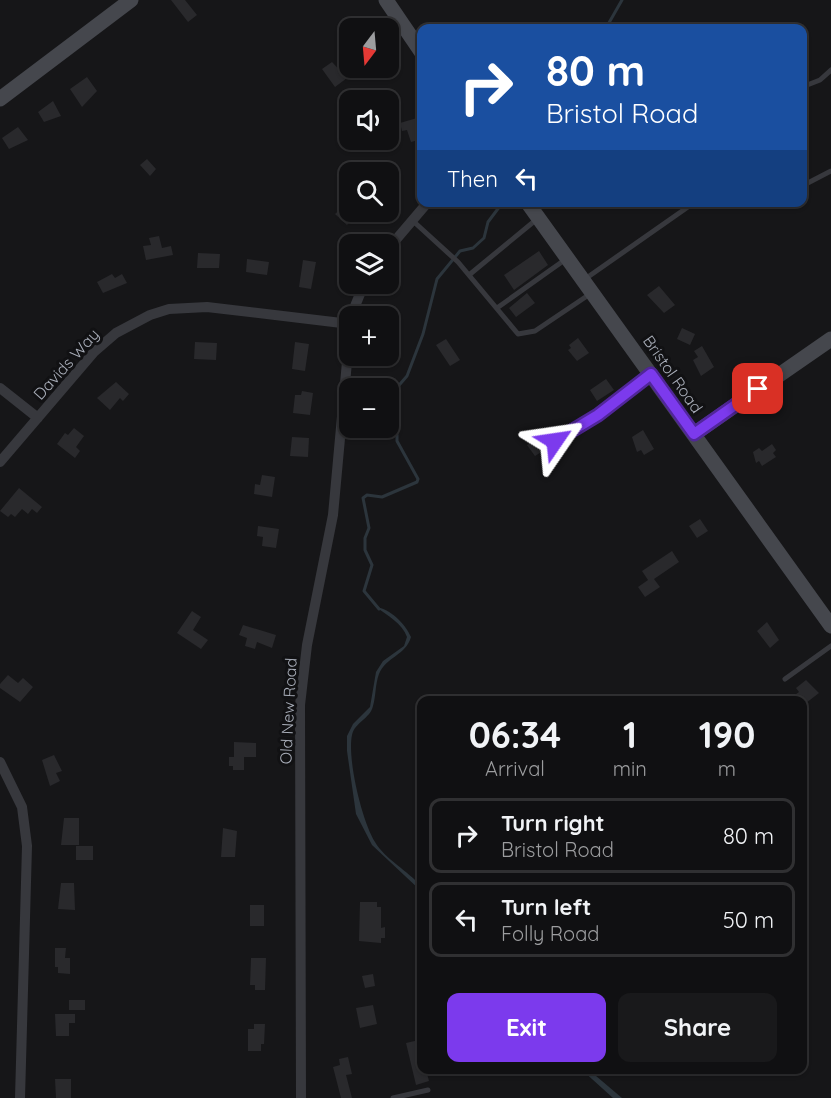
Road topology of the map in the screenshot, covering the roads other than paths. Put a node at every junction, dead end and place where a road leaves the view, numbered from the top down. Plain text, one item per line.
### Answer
1 (131, 0) edge
2 (386, 0) edge
3 (417, 46) edge
4 (831, 70) edge
5 (807, 85) edge
6 (0, 99) edge
7 (831, 171) edge
8 (807, 183) edge
9 (424, 207) edge
10 (530, 207) edge
11 (689, 207) edge
12 (538, 218) junction
13 (413, 221) junction
14 (399, 237) edge
15 (567, 258) junction
16 (469, 275) junction
17 (588, 286) junction
18 (496, 308) junction
19 (339, 323) edge
20 (831, 339) edge
21 (347, 366) edge
22 (651, 374) junction
23 (0, 388) edge
24 (38, 418) junction
25 (694, 434) junction
26 (555, 441) dead end
27 (0, 462) edge
28 (831, 626) edge
29 (831, 646) edge
30 (785, 679) dead end
31 (0, 762) edge
32 (428, 1090) dead end
33 (20, 1098) edge
34 (302, 1098) edge
35 (393, 1098) edge

1 - 6 main road
2 - 3 main road
4 - 5 lane
7 - 8 lane
9 - 13 street
10 - 12 main road, Bristol Road
11 - 17 lane
12 - 15 main road, Bristol Road
12 - 16 lane
13 - 14 street
13 - 16 lane
15 - 17 main road, Bristol Road
15 - 18 lane
16 - 18 lane
17 - 18 lane
17 - 22 main road, Bristol Road
19 - 24 street, Davids Way
20 - 25 main road
21 - 34 street, Old New Road
22 - 25 main road, Bristol Road
22 - 26 lane
23 - 24 street
24 - 27 street, Davids Way
25 - 28 main road, Bristol Road
29 - 30 lane
31 - 33 street
32 - 35 lane

